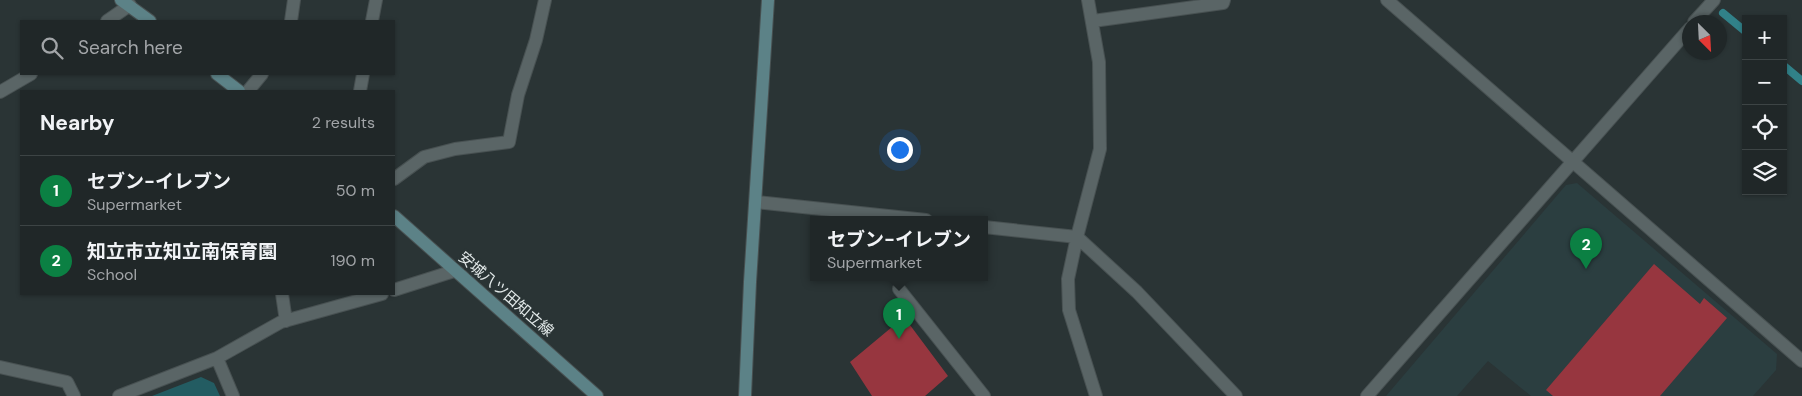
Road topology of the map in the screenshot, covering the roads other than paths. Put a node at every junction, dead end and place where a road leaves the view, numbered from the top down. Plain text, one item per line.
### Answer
1 (294, 0) edge
2 (376, 0) edge
3 (545, 0) edge
4 (768, 0) edge
5 (1088, 0) edge
6 (1224, 0) edge
7 (1387, 0) edge
8 (1714, 0) edge
9 (125, 3) edge
10 (1700, 15) edge
11 (108, 20) edge
12 (149, 20) edge
13 (291, 20) edge
14 (372, 20) edge
15 (1093, 21) junction
16 (1682, 37) edge
17 (29, 75) edge
18 (217, 75) edge
19 (261, 75) edge
20 (363, 75) edge
21 (238, 90) edge
22 (249, 90) edge
23 (360, 90) edge
24 (0, 92) edge
25 (1572, 161) junction
26 (395, 178) edge
27 (756, 202) junction
28 (888, 216) edge
29 (395, 217) edge
30 (988, 227) edge
31 (1076, 237) junction
32 (454, 271) junction
33 (899, 289) dead end
34 (395, 290) edge
35 (282, 295) edge
36 (378, 295) edge
37 (286, 321) junction
38 (216, 358) junction
39 (1802, 361) edge
40 (0, 367) edge
41 (74, 396) edge
42 (119, 396) edge
43 (233, 396) edge
44 (597, 396) edge
45 (745, 396) edge
46 (984, 396) edge
47 (1096, 396) edge
48 (1236, 396) edge
49 (1367, 396) edge

1 - 13 street
2 - 14 street
3 - 26 street
4 - 27 street
5 - 15 street
6 - 15 street
7 - 25 street
8 - 10 street
9 - 11 street
9 - 12 street
15 - 31 street
16 - 25 street
17 - 24 street
18 - 21 street
19 - 22 street
20 - 23 street
25 - 39 street
25 - 49 street
27 - 28 street
27 - 45 street
29 - 32 street, 安城八ツ田知立線
30 - 31 street
31 - 47 street
31 - 48 street
32 - 34 street
32 - 44 street, 安城八ツ田知立線
33 - 46 street
35 - 37 street
36 - 37 street
37 - 38 street
38 - 42 street
38 - 43 street
40 - 41 street

